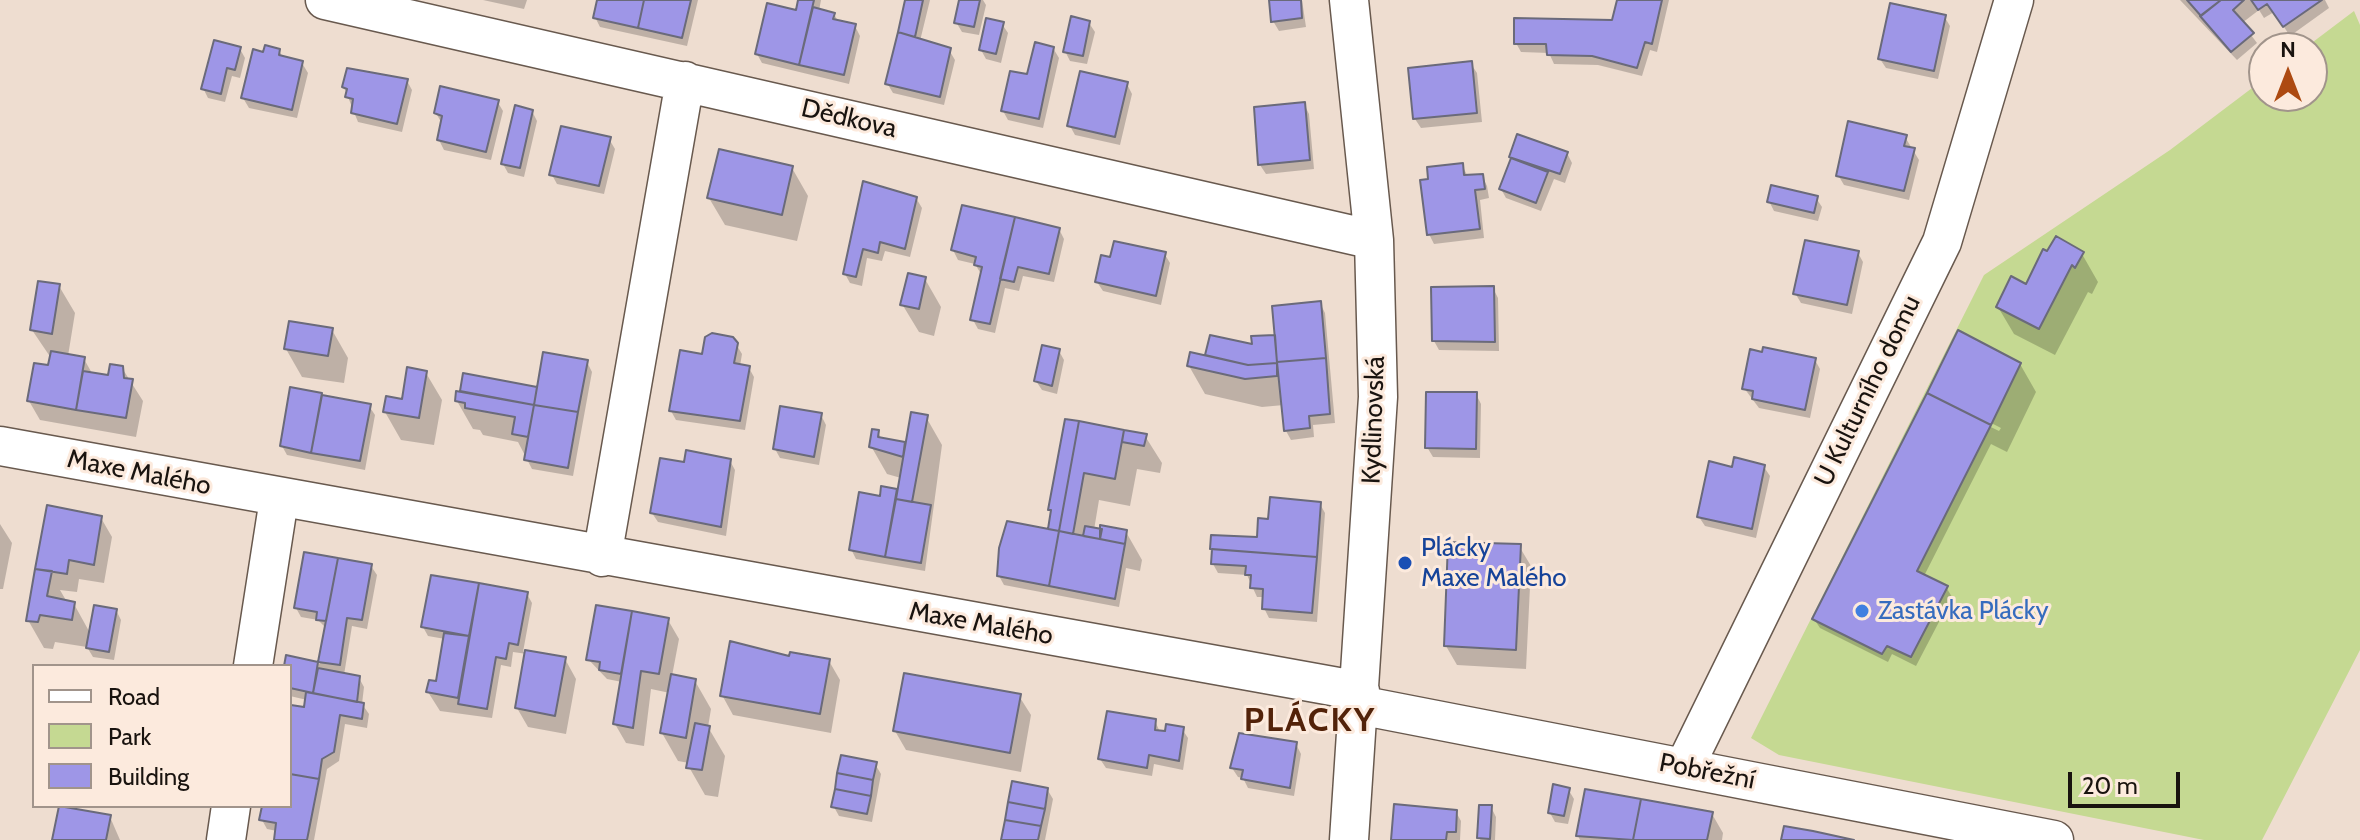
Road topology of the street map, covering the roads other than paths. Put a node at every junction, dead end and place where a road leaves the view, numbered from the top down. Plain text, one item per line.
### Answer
1 (325, 0) edge
2 (1349, 0) edge
3 (2014, 0) edge
4 (685, 81) junction
5 (1374, 240) junction
6 (0, 446) edge
7 (279, 499) junction
8 (602, 557) junction
9 (253, 664) edge
10 (1360, 698) junction
11 (1684, 768) junction
12 (231, 808) edge
13 (226, 840) edge
14 (1349, 840) edge
15 (2054, 840) edge

1 - 4 street, Dědkova
2 - 5 street, Kydlinovská
3 - 11 street, U Kulturního domu
4 - 5 street, Dědkova
4 - 8 street
5 - 10 street, Kydlinovská
6 - 7 street, Maxe Malého
7 - 8 street, Maxe Malého
7 - 9 street
8 - 10 street, Maxe Malého
10 - 11 street, Pobřežní
10 - 14 street, Kydlinovská
11 - 15 street, Pobřežní
12 - 13 street

